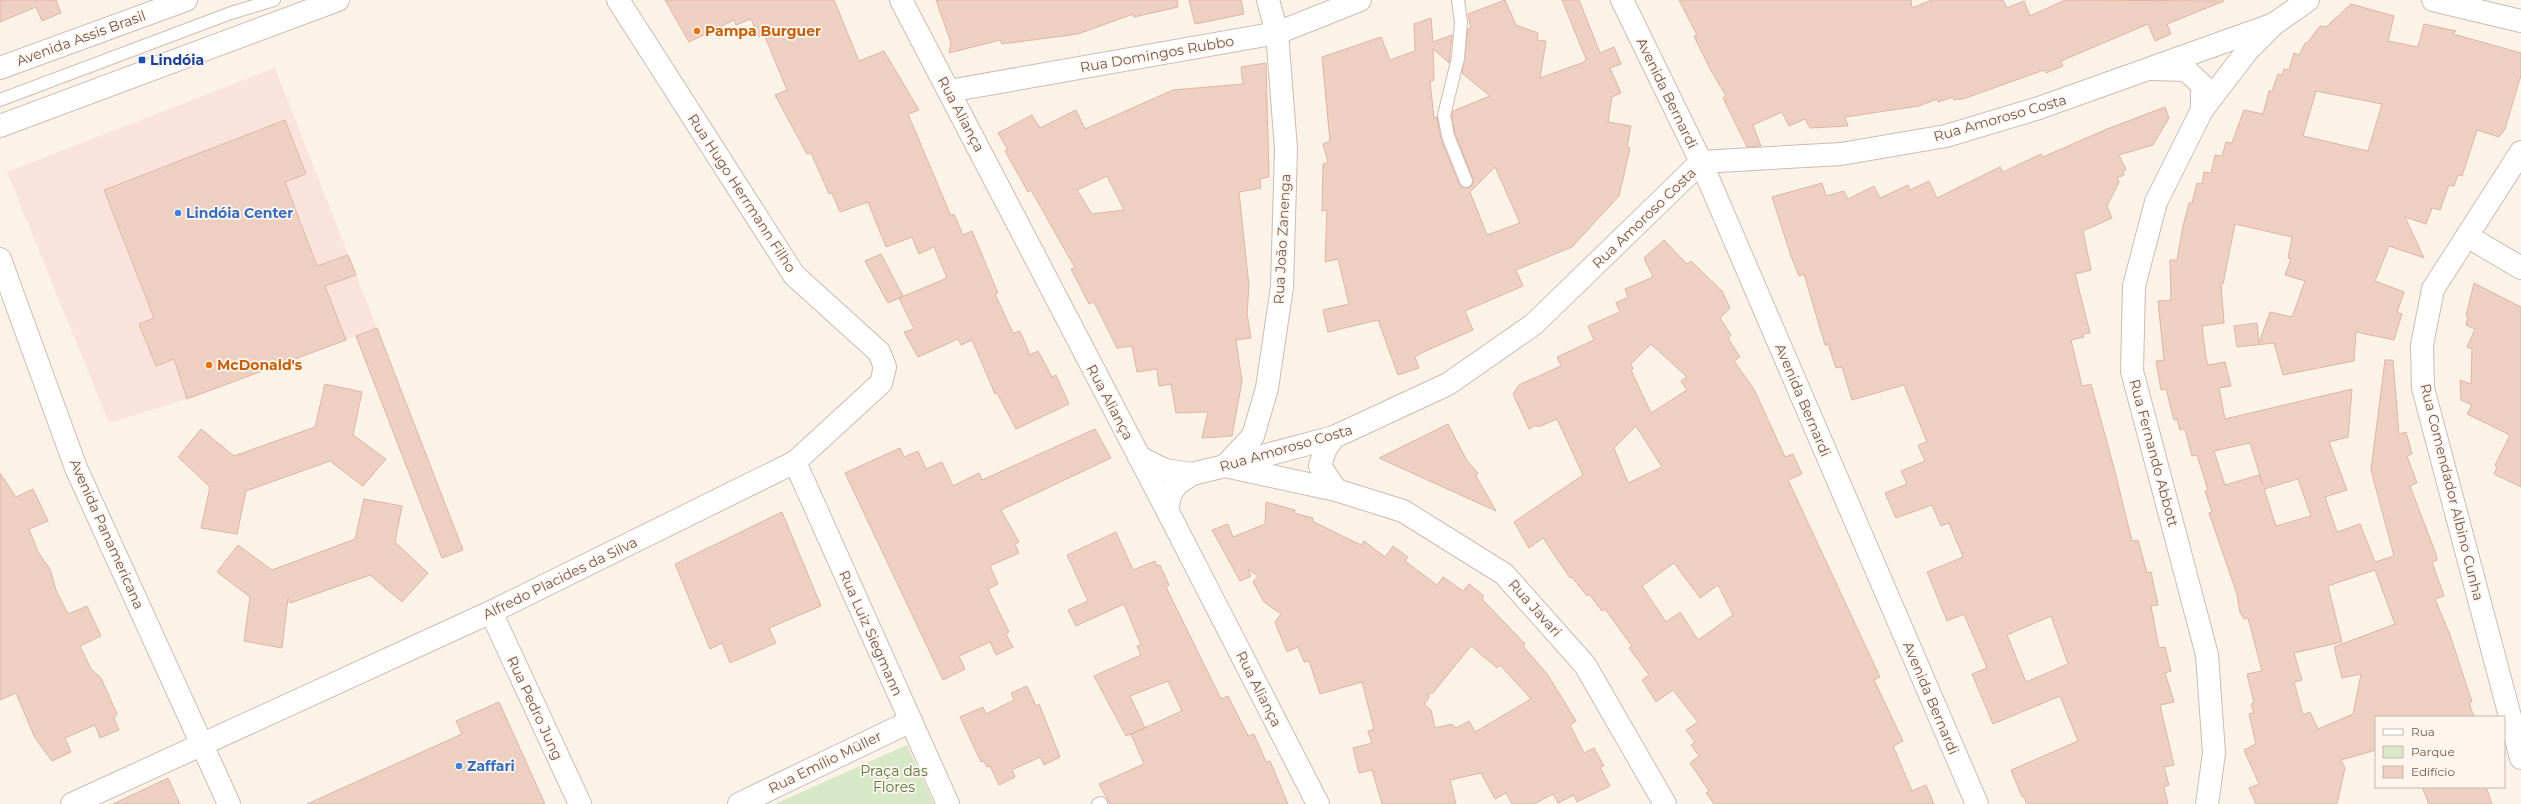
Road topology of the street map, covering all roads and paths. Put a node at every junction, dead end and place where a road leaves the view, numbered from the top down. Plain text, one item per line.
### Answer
1 (186, 0) edge
2 (260, 0) edge
3 (274, 0) edge
4 (338, 0) edge
5 (618, 0) edge
6 (901, 0) edge
7 (1268, 0) edge
8 (1360, 0) edge
9 (1458, 0) edge
10 (1622, 0) edge
11 (2308, 0) edge
12 (2433, 0) edge
13 (231, 13) junction
14 (2521, 21) edge
15 (2274, 24) junction
16 (1277, 33) junction
17 (0, 68) edge
18 (2150, 69) junction
19 (948, 91) junction
20 (0, 100) edge
21 (2202, 110) junction
22 (0, 126) edge
23 (2521, 152) edge
24 (1701, 162) junction
25 (1466, 181) dead end
26 (2467, 236) junction
27 (0, 259) edge
28 (2521, 268) edge
29 (885, 367) joint
30 (1334, 437) junction
31 (1139, 457) junction
32 (794, 462) junction
33 (1225, 466) junction
34 (1192, 474) junction
35 (1336, 490) junction
36 (1167, 510) junction
37 (490, 612) junction
38 (911, 721) junction
39 (202, 745) junction
40 (2521, 758) edge
41 (72, 804) edge
42 (229, 804) edge
43 (580, 804) edge
44 (739, 804) edge
45 (948, 804) edge
46 (1318, 804) edge
47 (1665, 804) edge
48 (1977, 804) edge
49 (2207, 804) edge

1 - 17 street, Avenida Assis Brasil
2 - 13 lane
3 - 13 lane
4 - 22 street
5 - 29 street, Rua Hugo Herrmann Filho
6 - 19 street, Rua Aliança
7 - 16 street, Rua João Zanenga
8 - 16 street, Rua Domingos Rubbo
9 - 25 lane
10 - 24 street, Avenida Bernardi
11 - 15 street, Rua Fernando Abbott
12 - 14 street
13 - 20 lane
15 - 18 street, Rua Amoroso Costa
15 - 21 street, Rua Fernando Abbott
16 - 19 street, Rua Domingos Rubbo
16 - 33 street, Rua João Zanenga
18 - 21 street, Rua Fernando Abbott
18 - 24 street, Rua Amoroso Costa
19 - 31 street, Rua Aliança
21 - 49 street, Rua Fernando Abbott
23 - 26 street, Rua Comendador Albino Cunha
24 - 30 street, Rua Amoroso Costa
24 - 48 street, Avenida Bernardi
26 - 28 street
26 - 40 street, Rua Comendador Albino Cunha
27 - 39 street, Avenida Panamericana
29 - 32 street, Alfredo Placides da Silva
30 - 33 street, Rua Amoroso Costa
30 - 35 street
31 - 34 street, Rua Amoroso Costa
31 - 36 street, Rua Aliança
32 - 37 street, Alfredo Placides da Silva
32 - 38 street, Rua Luiz Siegmann
33 - 34 street, Rua Amoroso Costa
33 - 35 street, Rua Javari
34 - 36 street, Rua Amoroso Costa
35 - 47 street, Rua Javari
36 - 46 street, Rua Aliança
37 - 39 street, Alfredo Placides da Silva
37 - 43 street, Rua Pedro Jung
38 - 44 street, Rua Emílio Müller
38 - 45 street, Rua Luiz Siegmann
39 - 41 street, Alfredo Placides da Silva
39 - 42 street, Avenida Panamericana

